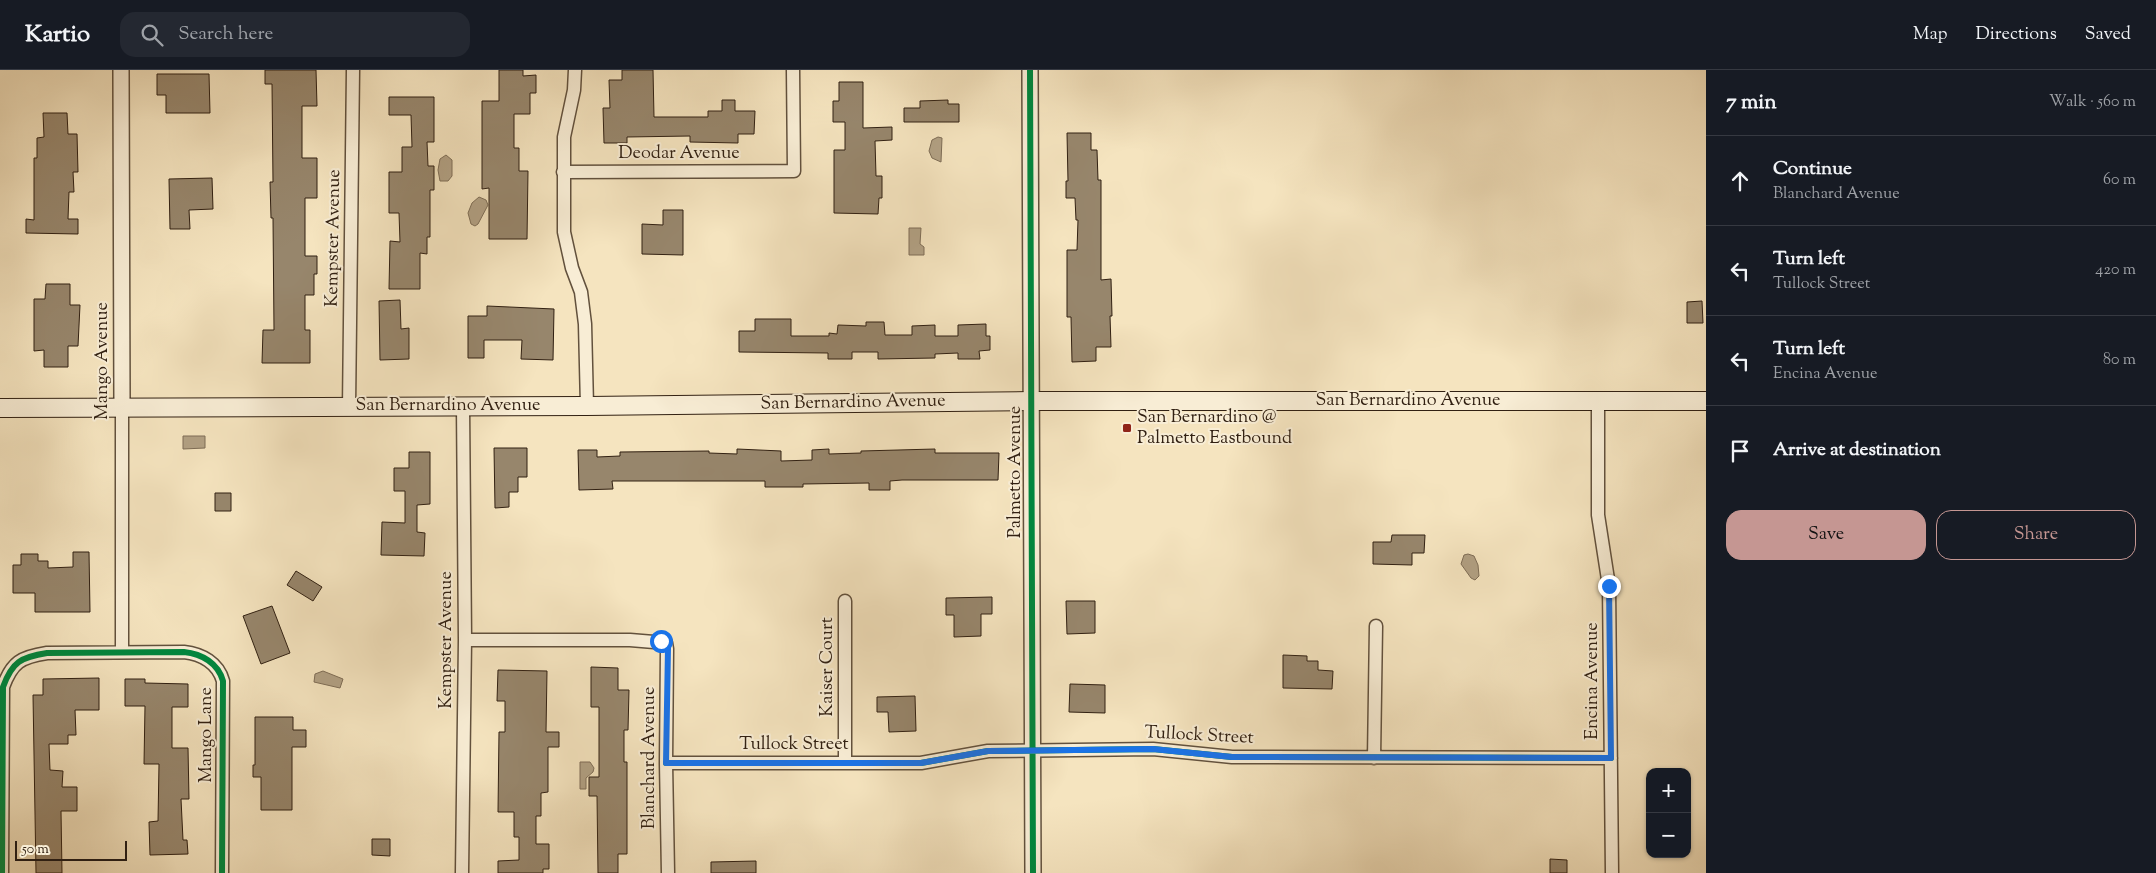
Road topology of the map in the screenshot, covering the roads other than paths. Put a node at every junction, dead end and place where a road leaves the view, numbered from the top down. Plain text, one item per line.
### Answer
1 (121, 70) edge
2 (353, 70) edge
3 (575, 70) edge
4 (793, 70) edge
5 (1030, 70) edge
6 (563, 172) junction
7 (1031, 401) junction
8 (1598, 401) junction
9 (1706, 401) edge
10 (463, 406) junction
11 (586, 406) junction
12 (349, 407) junction
13 (0, 408) edge
14 (122, 408) junction
15 (845, 601) dead end
16 (1376, 626) dead end
17 (465, 640) junction
18 (122, 652) junction
19 (1033, 750) junction
20 (1374, 758) junction
21 (1611, 758) junction
22 (666, 763) junction
23 (845, 763) junction
24 (2, 873) edge
25 (222, 873) edge
26 (462, 873) edge
27 (668, 873) edge
28 (1033, 873) edge
29 (1612, 873) edge

1 - 14 street, Mango Avenue
2 - 12 street, Kempster Avenue
3 - 6 street
4 - 6 street, Deodar Avenue
5 - 7 street, Palmetto Avenue
6 - 11 street
7 - 8 main road, San Bernardino Avenue
7 - 11 main road, San Bernardino Avenue
7 - 19 street, Palmetto Avenue
8 - 9 main road, San Bernardino Avenue
8 - 21 street, Encina Avenue
10 - 11 main road, San Bernardino Avenue
10 - 12 main road, San Bernardino Avenue
10 - 17 street, Kempster Avenue
12 - 14 main road, San Bernardino Avenue
13 - 14 main road, San Bernardino Avenue
14 - 18 street, Mango Avenue
15 - 23 street, Kaiser Court
16 - 20 street
17 - 22 street, Blanchard Avenue
17 - 26 street, Kempster Avenue
18 - 24 street, Mango Lane
18 - 25 street, Mango Lane
19 - 20 street, Tullock Street
19 - 23 street, Tullock Street
19 - 28 street, Palmetto Avenue
20 - 21 street, Tullock Street
21 - 29 street, Encina Avenue
22 - 23 street, Tullock Street
22 - 27 street, Blanchard Avenue

